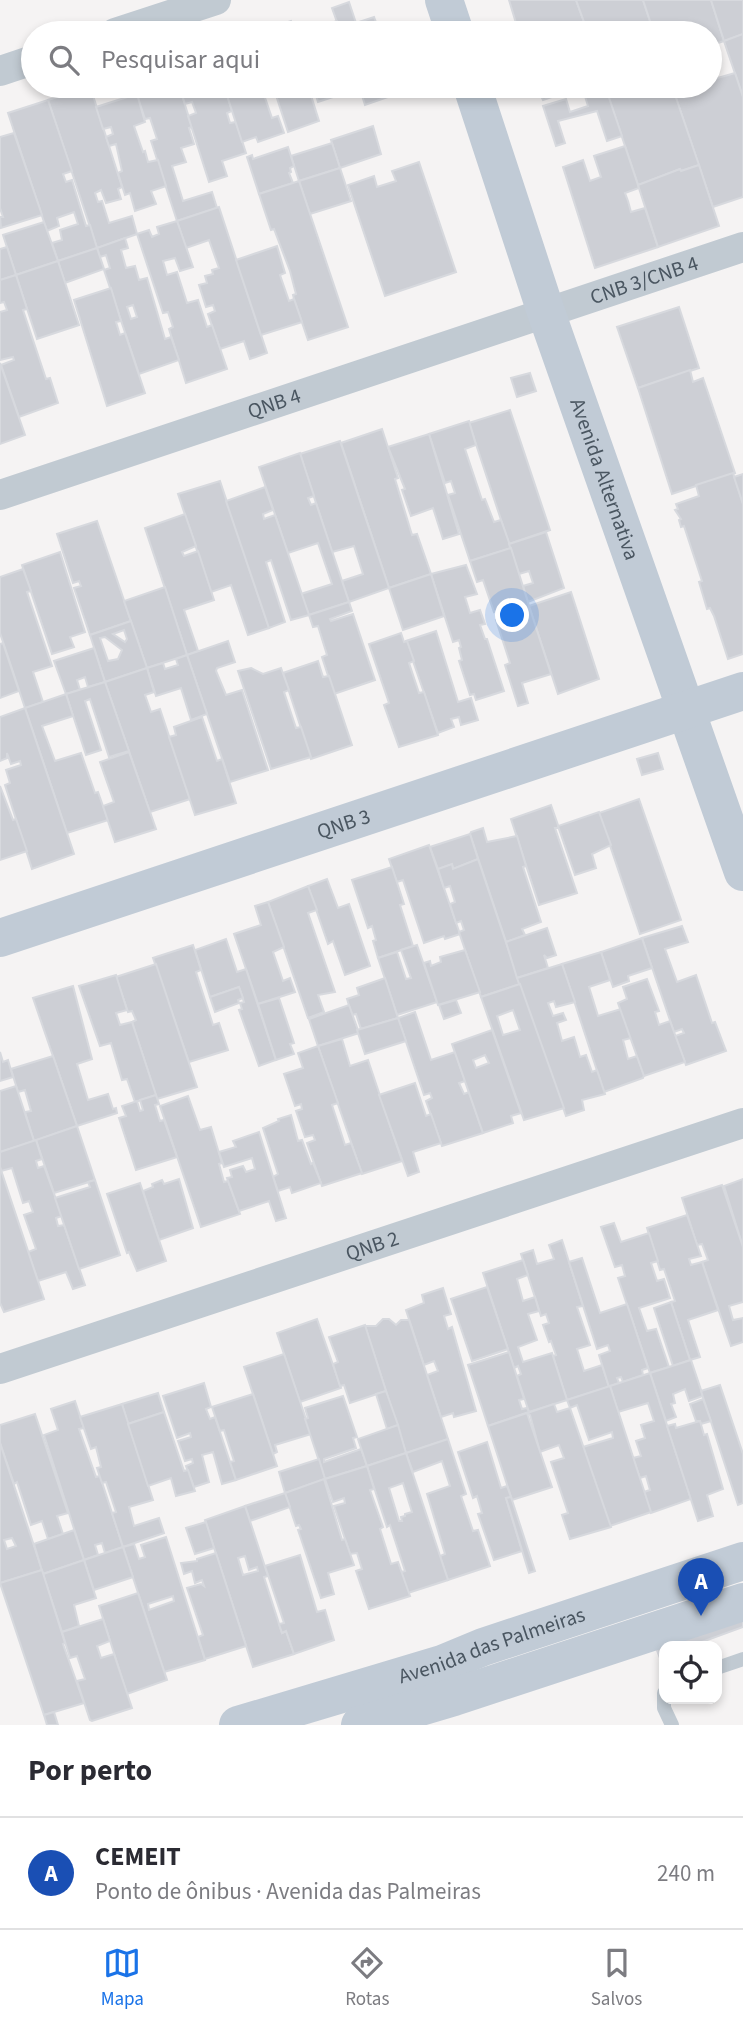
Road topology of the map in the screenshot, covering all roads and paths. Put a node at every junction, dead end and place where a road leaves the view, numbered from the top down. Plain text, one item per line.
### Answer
1 (216, 0) edge
2 (444, 0) edge
3 (152, 21) edge
4 (451, 21) edge
5 (21, 64) edge
6 (0, 71) edge
7 (476, 98) edge
8 (743, 247) edge
9 (546, 312) junction
10 (0, 495) edge
11 (743, 691) edge
12 (687, 710) junction
13 (743, 872) edge
14 (0, 938) edge
15 (743, 1123) edge
16 (0, 1369) edge
17 (743, 1561) edge
18 (743, 1602) edge
19 (743, 1659) edge
20 (722, 1666) edge
21 (448, 1681) junction
22 (664, 1704) edge
23 (238, 1725) edge
24 (360, 1725) edge
25 (672, 1725) edge

1 - 3 street
2 - 4 street
5 - 6 street
7 - 9 street, Avenida Alternativa
8 - 9 street, CNB 3/CNB 4
9 - 10 street, QNB 4
9 - 12 street, Avenida Alternativa
11 - 12 street, QNB 3
12 - 13 street, Avenida Alternativa
12 - 14 street, QNB 3
15 - 16 street, QNB 2
17 - 21 street, Avenida das Palmeiras
18 - 21 street, Avenida das Palmeiras
19 - 20 lane
21 - 23 street, Avenida das Palmeiras
21 - 24 street, Avenida das Palmeiras
22 - 25 lane

